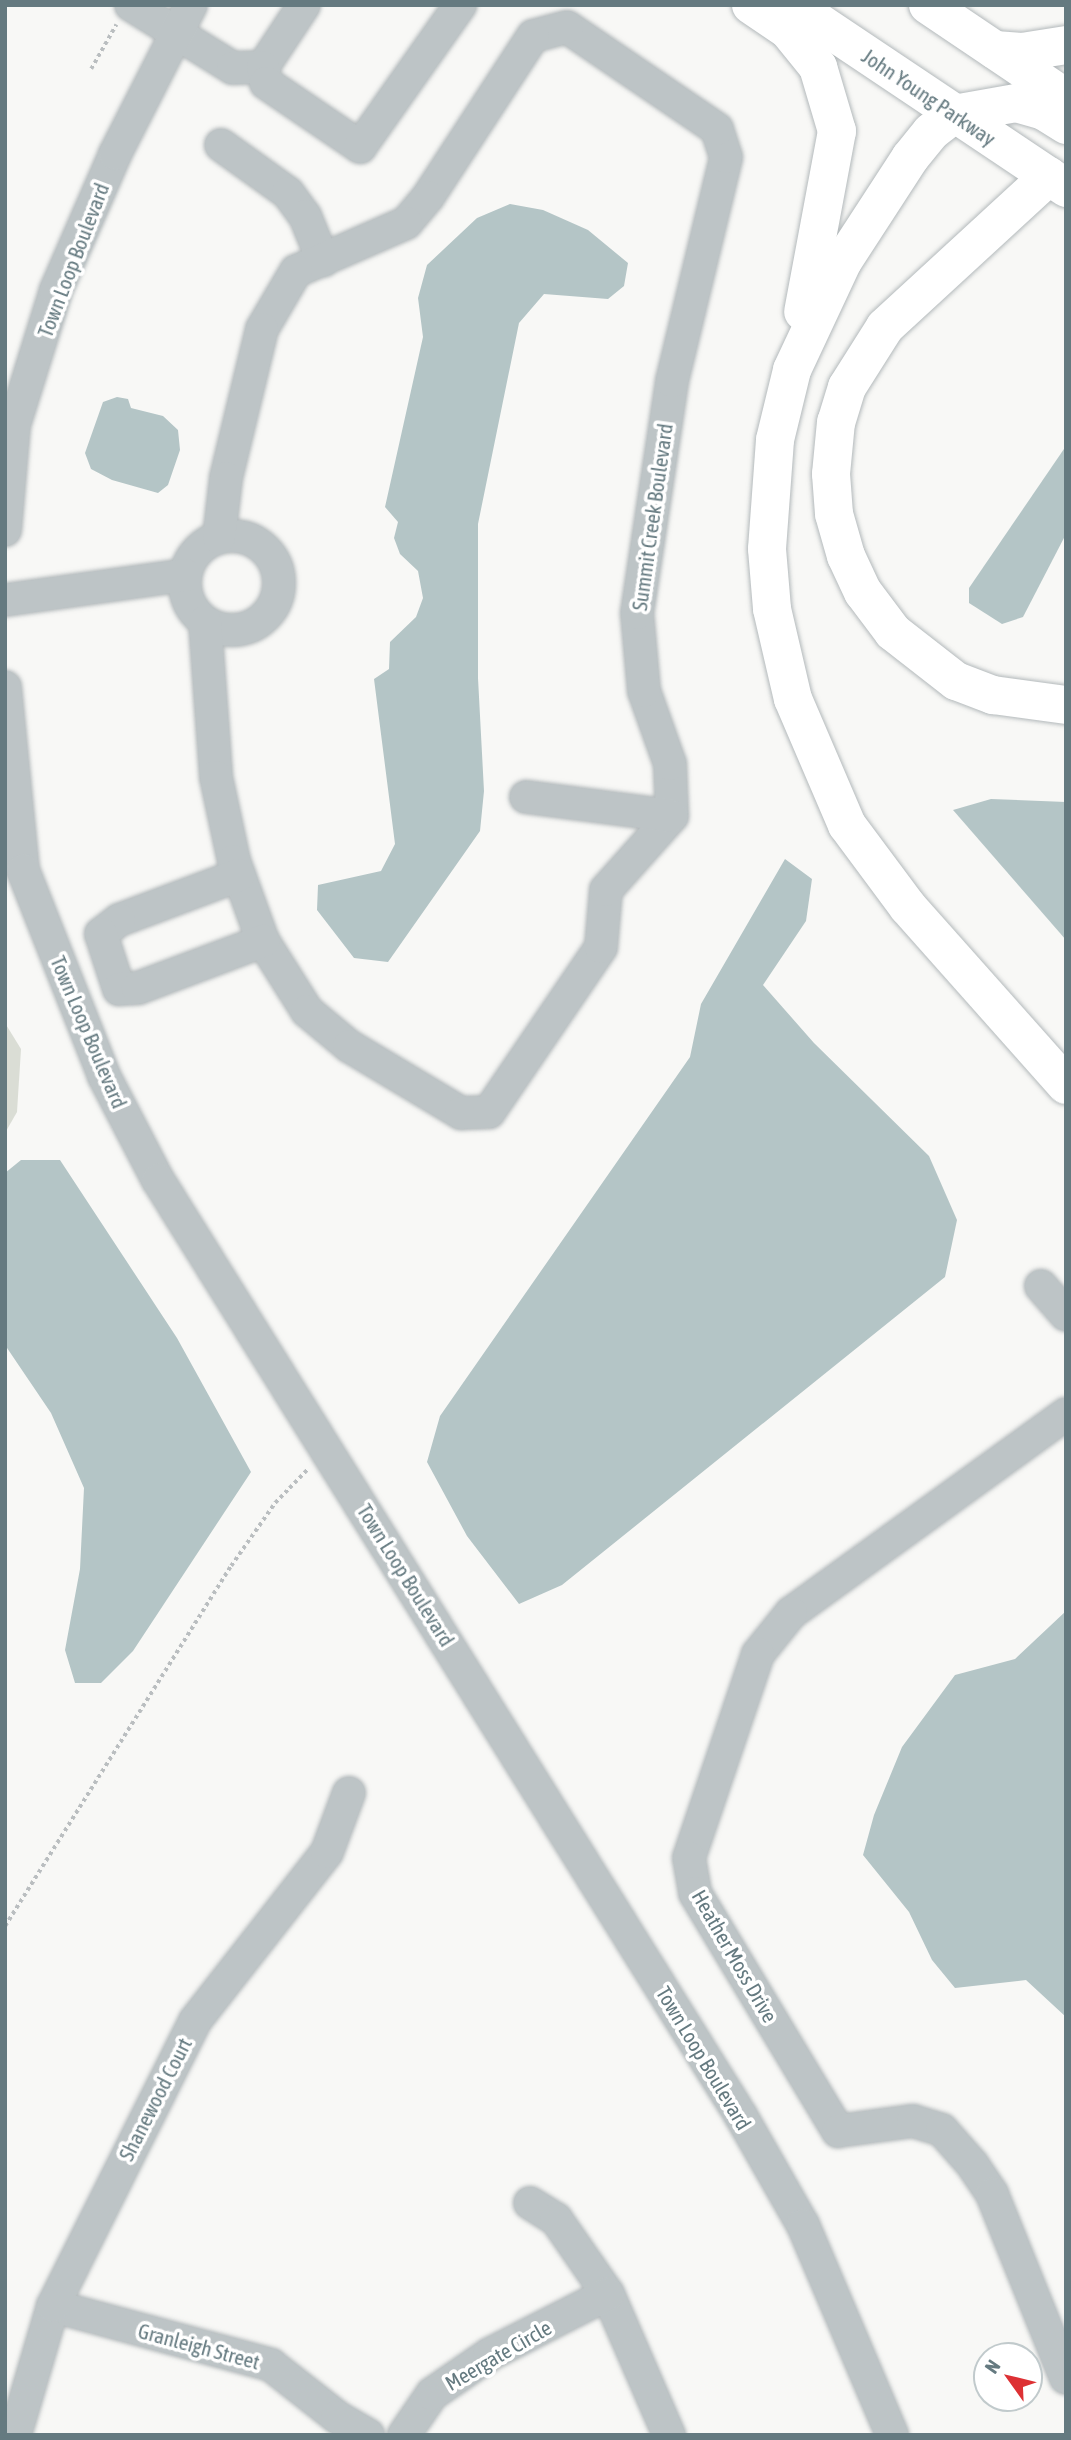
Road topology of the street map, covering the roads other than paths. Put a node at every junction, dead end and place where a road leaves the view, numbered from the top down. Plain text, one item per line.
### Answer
1 (191, 5) edge
2 (304, 5) edge
3 (460, 5) edge
4 (751, 5) edge
5 (793, 5) edge
6 (928, 5) edge
7 (124, 13) edge
8 (173, 32) junction
9 (1066, 45) edge
10 (995, 50) junction
11 (263, 67) junction
12 (1066, 98) edge
13 (954, 114) junction
14 (1066, 125) edge
15 (221, 145) dead end
16 (1057, 182) edge
17 (323, 260) junction
18 (792, 370) junction
19 (5, 530) edge
20 (219, 538) junction
21 (185, 575) junction
22 (5, 600) edge
23 (205, 622) junction
24 (5, 687) edge
25 (1066, 705) edge
26 (526, 797) dead end
27 (672, 816) junction
28 (14, 872) edge
29 (239, 875) junction
30 (263, 941) junction
31 (1066, 1085) edge
32 (1041, 1286) dead end
33 (1066, 1315) edge
34 (1066, 1414) edge
35 (349, 1793) dead end
36 (530, 2203) dead end
37 (608, 2294) junction
38 (53, 2306) junction
39 (1066, 2378) edge
40 (15, 2435) edge
41 (368, 2435) edge
42 (404, 2435) edge
43 (669, 2435) edge
44 (892, 2435) edge

1 - 8 street, Town Loop Boulevard
2 - 11 street
3 - 11 street
4 - 18 highway
5 - 13 highway, John Young Parkway
6 - 10 highway
7 - 8 street
8 - 11 street
8 - 19 street, Town Loop Boulevard
9 - 10 highway
10 - 12 highway
13 - 14 highway
13 - 16 highway, John Young Parkway
13 - 18 highway
15 - 17 street
16 - 25 highway
17 - 20 street, Summit Creek Boulevard
17 - 27 street, Summit Creek Boulevard
18 - 31 highway
20 - 21 street
20 - 23 street
21 - 22 street
21 - 23 street
23 - 29 street
24 - 28 street, Town Loop Boulevard
26 - 27 street
27 - 30 street
28 - 44 street, Town Loop Boulevard
29 - 30 street
29 - 30 street
32 - 33 street
34 - 39 street, Heather Moss Drive
35 - 38 street, Shanewood Court
36 - 37 street
37 - 42 street, Meergate Circle
37 - 43 street
38 - 40 street, Shanewood Court
38 - 41 street, Granleigh Street

